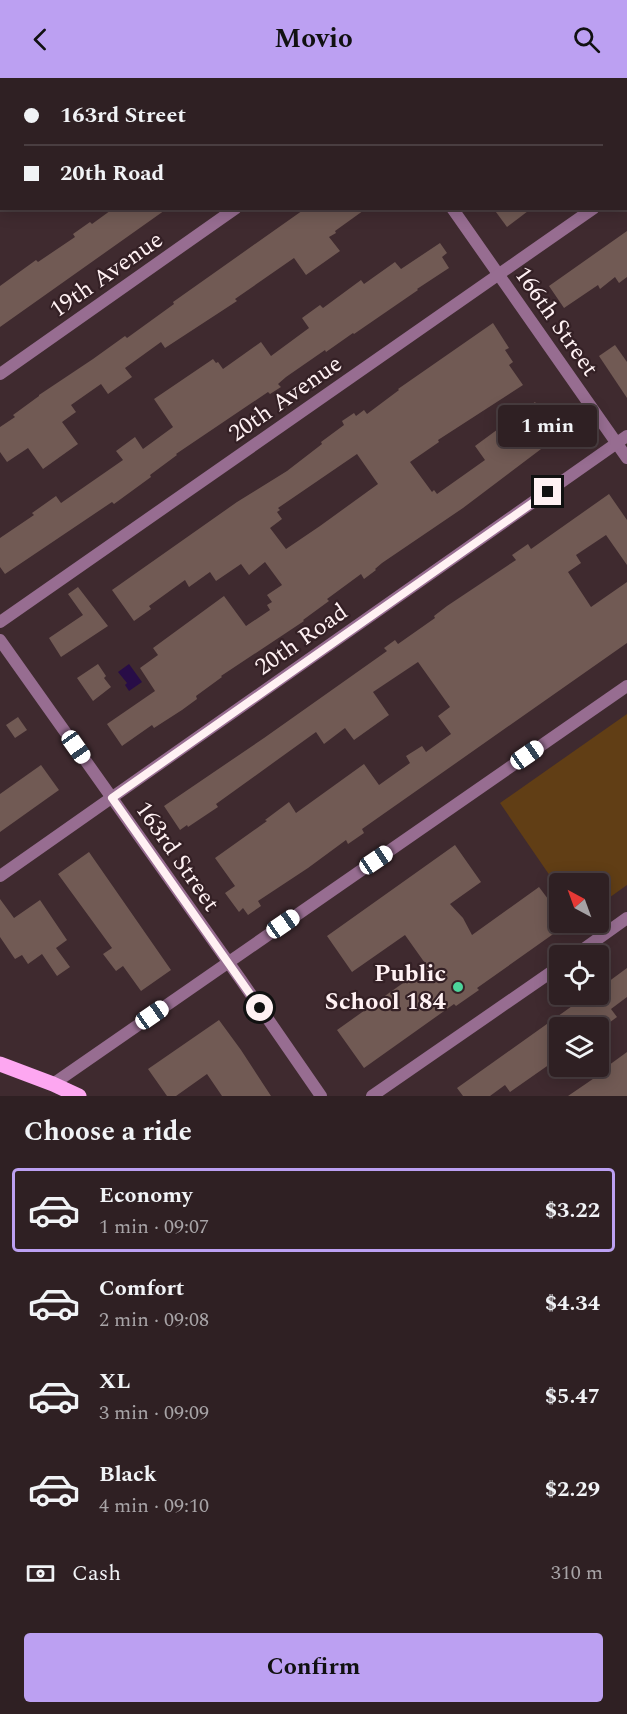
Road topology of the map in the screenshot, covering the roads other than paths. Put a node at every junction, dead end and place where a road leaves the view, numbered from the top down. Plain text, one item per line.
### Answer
1 (233, 210) edge
2 (453, 210) edge
3 (591, 210) edge
4 (499, 275) junction
5 (0, 374) edge
6 (622, 440) edge
7 (627, 458) edge
8 (0, 622) edge
9 (0, 640) edge
10 (627, 686) edge
11 (112, 798) junction
12 (0, 876) edge
13 (627, 918) edge
14 (589, 945) edge
15 (228, 962) junction
16 (549, 974) edge
17 (0, 1064) edge
18 (53, 1084) junction
19 (79, 1096) edge
20 (321, 1096) edge
21 (372, 1096) edge

1 - 5 street, 19th Avenue
2 - 4 street, 166th Street
3 - 4 street, 20th Avenue
4 - 6 street, 166th Street
4 - 8 street, 20th Avenue
6 - 7 street, 166th Street
6 - 11 street, 20th Road
9 - 11 street, 163rd Street
10 - 15 street
11 - 12 street, 20th Road
11 - 15 street, 163rd Street
13 - 14 street
15 - 18 street
15 - 20 street, 163rd Street
16 - 21 street
17 - 18 main road
18 - 19 main road

